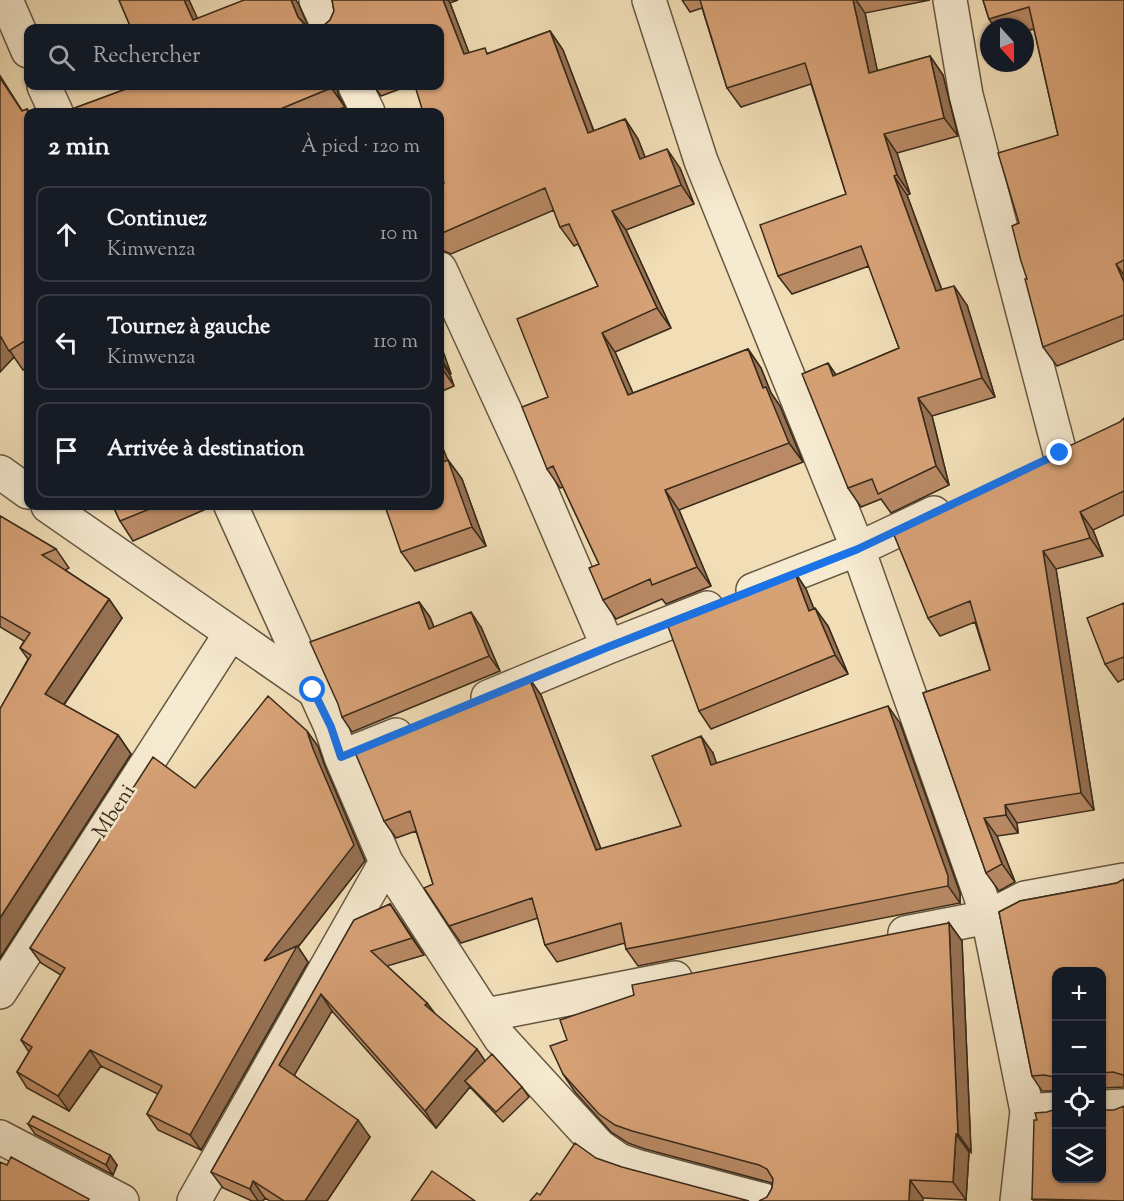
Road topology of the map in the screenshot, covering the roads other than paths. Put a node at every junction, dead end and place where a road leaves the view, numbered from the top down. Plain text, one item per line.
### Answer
1 (6, 0) edge
2 (316, 0) edge
3 (650, 0) edge
4 (950, 0) edge
5 (327, 24) edge
6 (24, 42) edge
7 (46, 90) edge
8 (358, 90) edge
9 (54, 108) edge
10 (366, 108) edge
11 (444, 278) edge
12 (1092, 438) edge
13 (0, 472) edge
14 (24, 489) edge
15 (964, 499) edge
16 (54, 510) edge
17 (233, 510) edge
18 (858, 549) junction
19 (231, 633) junction
20 (608, 647) junction
21 (313, 690) junction
22 (459, 709) edge
23 (427, 722) edge
24 (341, 757) junction
25 (386, 862) junction
26 (1124, 880) edge
27 (988, 916) junction
28 (871, 939) edge
29 (708, 971) edge
30 (0, 992) edge
31 (486, 1015) junction
32 (1124, 1106) edge
33 (1106, 1107) edge
34 (1042, 1110) edge
35 (0, 1137) edge
36 (122, 1201) edge
37 (194, 1201) edge
38 (767, 1201) edge
39 (1017, 1201) edge

1 - 6 street
2 - 5 street
3 - 18 street
4 - 12 street
7 - 9 street
8 - 10 street
11 - 20 street
13 - 14 street
15 - 18 street
16 - 19 street
17 - 21 street
18 - 20 street
18 - 27 street
19 - 21 street
19 - 30 street, Mbeni
20 - 22 street
21 - 24 street
23 - 24 street
24 - 25 street
25 - 31 street
25 - 37 street
26 - 27 street
27 - 28 street
27 - 34 street
29 - 31 street
31 - 38 street
32 - 33 street
34 - 39 street
35 - 36 street

